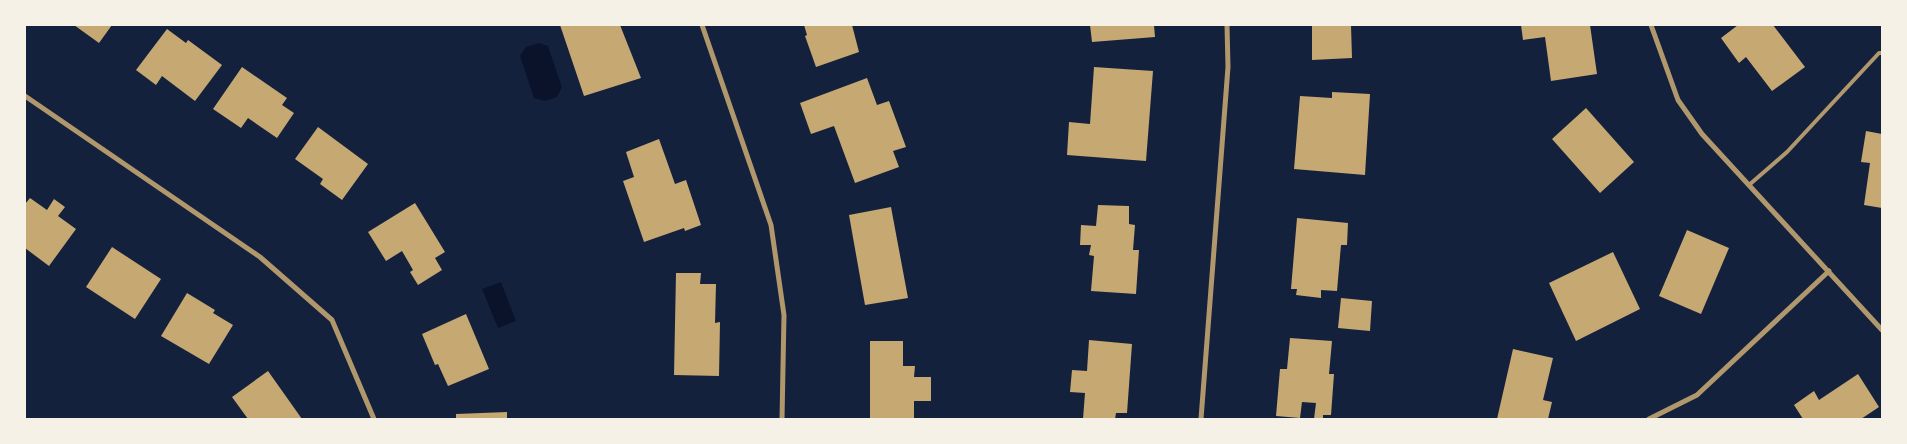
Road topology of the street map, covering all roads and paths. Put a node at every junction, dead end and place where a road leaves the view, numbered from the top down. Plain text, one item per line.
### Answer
1 (702, 25) edge
2 (1227, 25) edge
3 (1651, 25) edge
4 (1882, 53) edge
5 (25, 96) edge
6 (1749, 185) junction
7 (1830, 271) junction
8 (1882, 330) edge
9 (374, 419) edge
10 (782, 419) edge
11 (1201, 419) edge
12 (1649, 419) edge

1 - 10 street
2 - 11 street
3 - 6 street
4 - 6 lane
5 - 9 street
6 - 7 street
7 - 8 street
7 - 12 street

